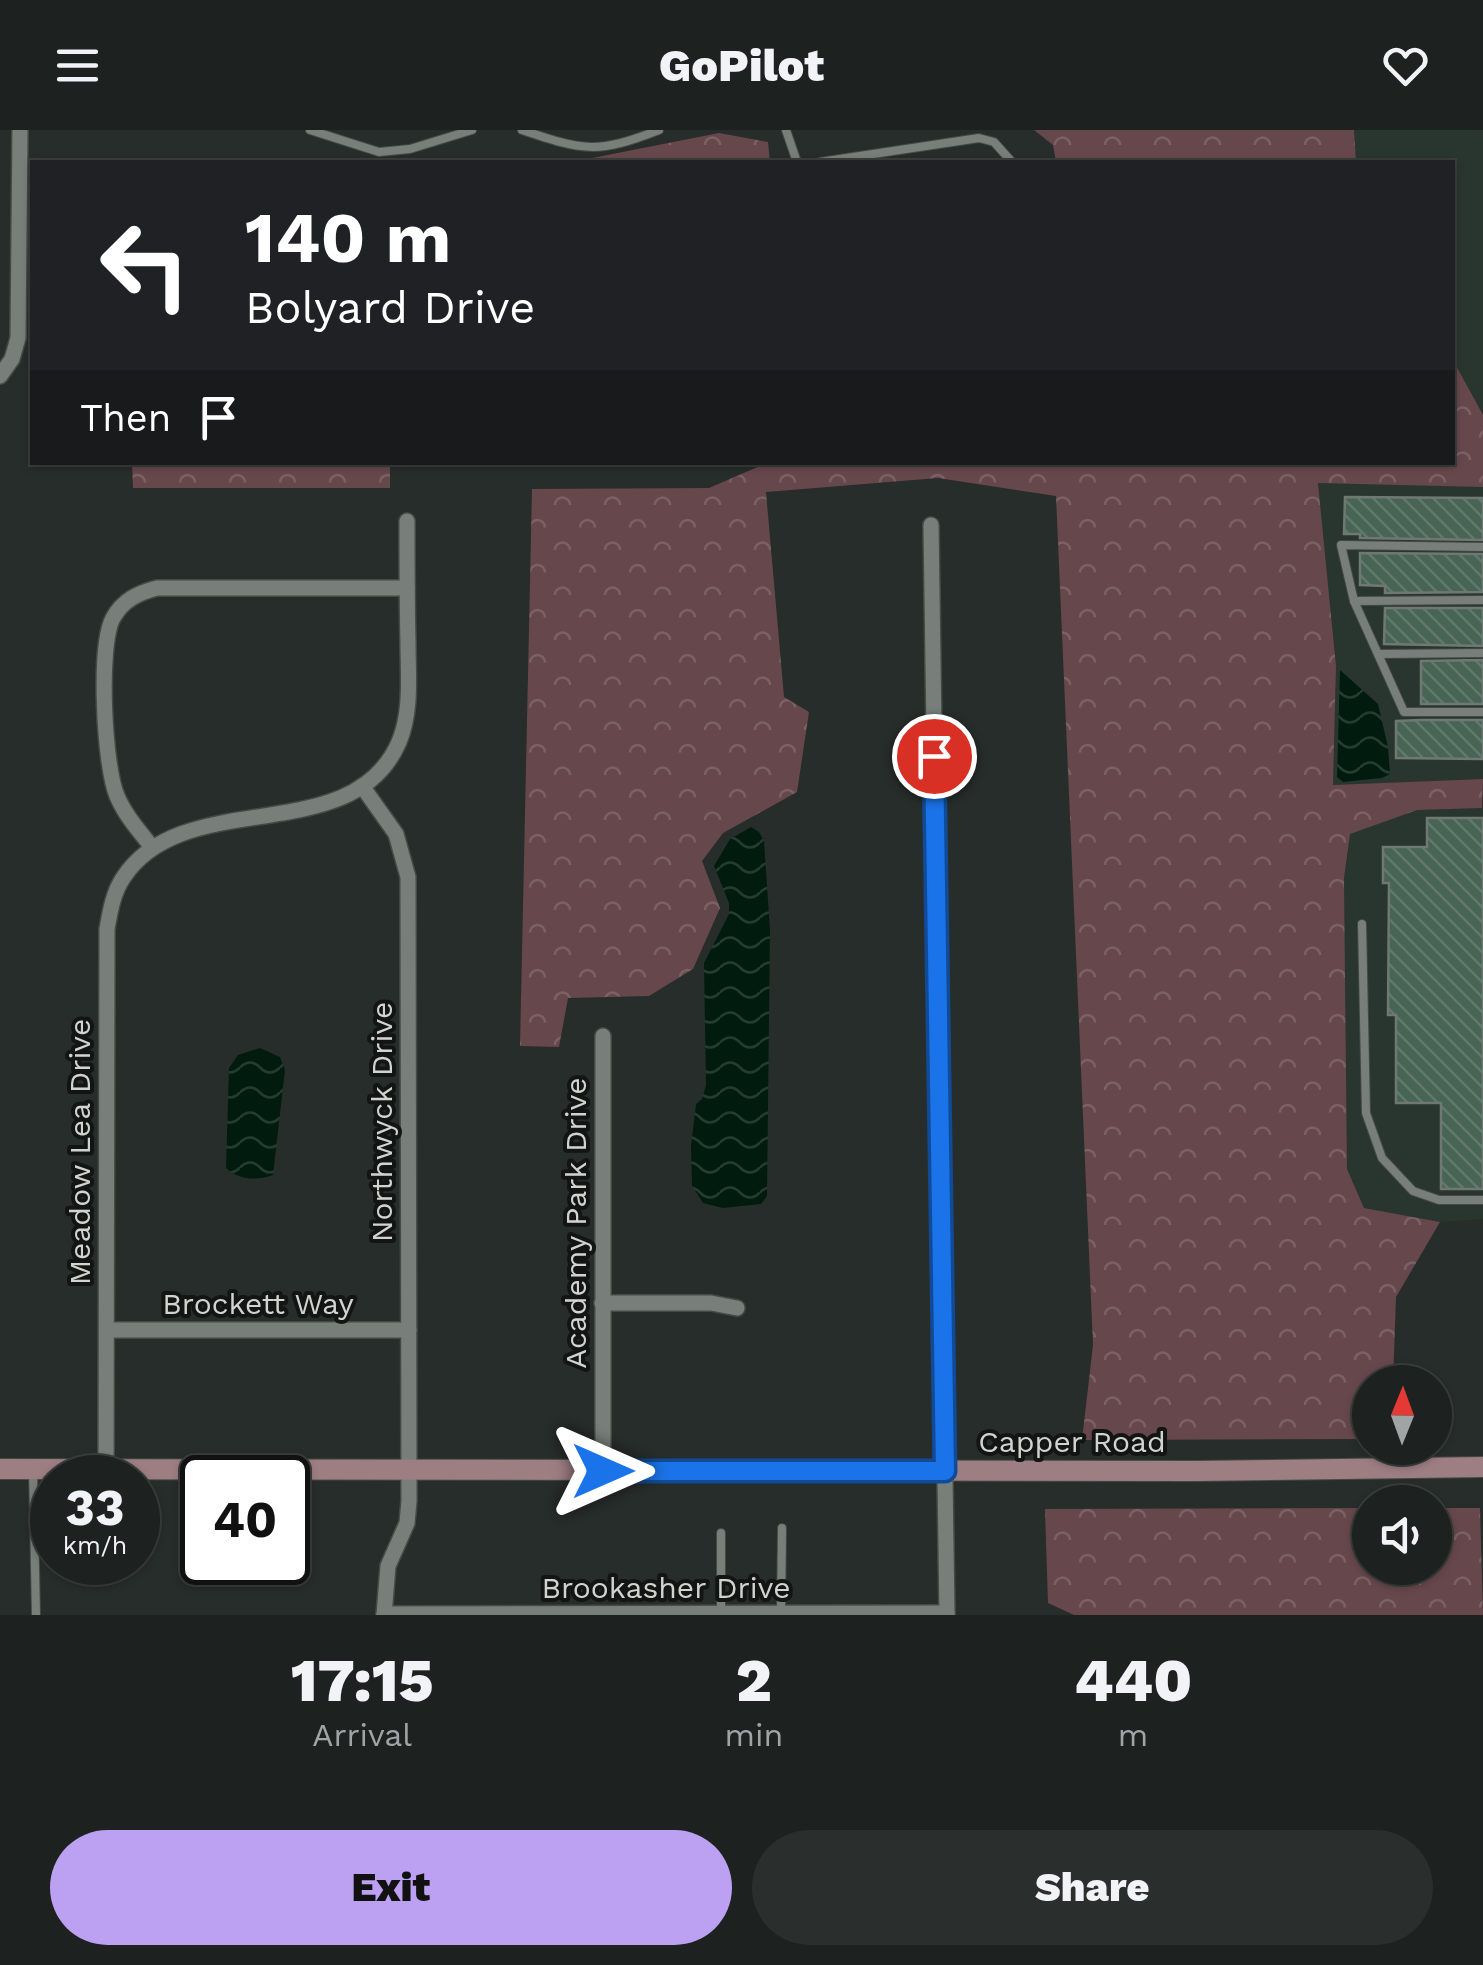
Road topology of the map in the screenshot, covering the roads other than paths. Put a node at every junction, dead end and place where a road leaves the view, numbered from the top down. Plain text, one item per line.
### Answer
1 (20, 130) edge
2 (310, 130) edge
3 (472, 130) edge
4 (522, 130) edge
5 (658, 130) edge
6 (786, 130) edge
7 (339, 134) edge
8 (796, 160) edge
9 (833, 160) edge
10 (1010, 160) edge
11 (0, 376) edge
12 (407, 521) dead end
13 (931, 525) dead end
14 (1483, 547) edge
15 (407, 588) junction
16 (1483, 600) edge
17 (1354, 601) junction
18 (1483, 653) edge
19 (1377, 654) junction
20 (1483, 712) edge
21 (362, 786) junction
22 (152, 847) junction
23 (1362, 924) dead end
24 (603, 1036) dead end
25 (1483, 1200) edge
26 (602, 1303) junction
27 (737, 1308) dead end
28 (107, 1330) junction
29 (408, 1330) junction
30 (106, 1455) edge
31 (1483, 1468) edge
32 (0, 1469) edge
33 (30, 1470) edge
34 (160, 1471) edge
35 (603, 1471) junction
36 (945, 1471) junction
37 (408, 1472) junction
38 (782, 1528) dead end
39 (721, 1533) dead end
40 (35, 1585) edge
41 (384, 1614) edge
42 (782, 1614) edge
43 (947, 1614) edge
44 (36, 1615) edge
45 (721, 1615) edge
46 (792, 1615) edge

1 - 11 street
2 - 7 lane
3 - 7 lane
4 - 5 lane
6 - 8 lane
9 - 10 lane
12 - 15 street
13 - 36 street
14 - 17 lane
15 - 21 street
15 - 22 street
16 - 17 lane
17 - 19 lane
18 - 19 lane
19 - 20 lane
21 - 22 street
21 - 29 street, Northwyck Drive
22 - 28 street, Meadow Lea Drive
23 - 25 lane
24 - 26 street, Academy Park Drive
26 - 27 street
26 - 35 street, Academy Park Drive
28 - 29 street, Brockett Way
28 - 30 street, Meadow Lea Drive
29 - 37 street, Northwyck Drive
31 - 36 street, Capper Road
32 - 33 street, Capper Road
34 - 37 street, Capper Road
35 - 36 street, Capper Road
35 - 37 street, Capper Road
36 - 43 street
37 - 41 street, Northwyck Drive
38 - 42 lane
39 - 45 lane
40 - 44 lane
41 - 45 street, Brookasher Drive
42 - 45 street, Brookasher Drive
42 - 46 street, Brookasher Drive
43 - 46 street, Brookasher Drive

